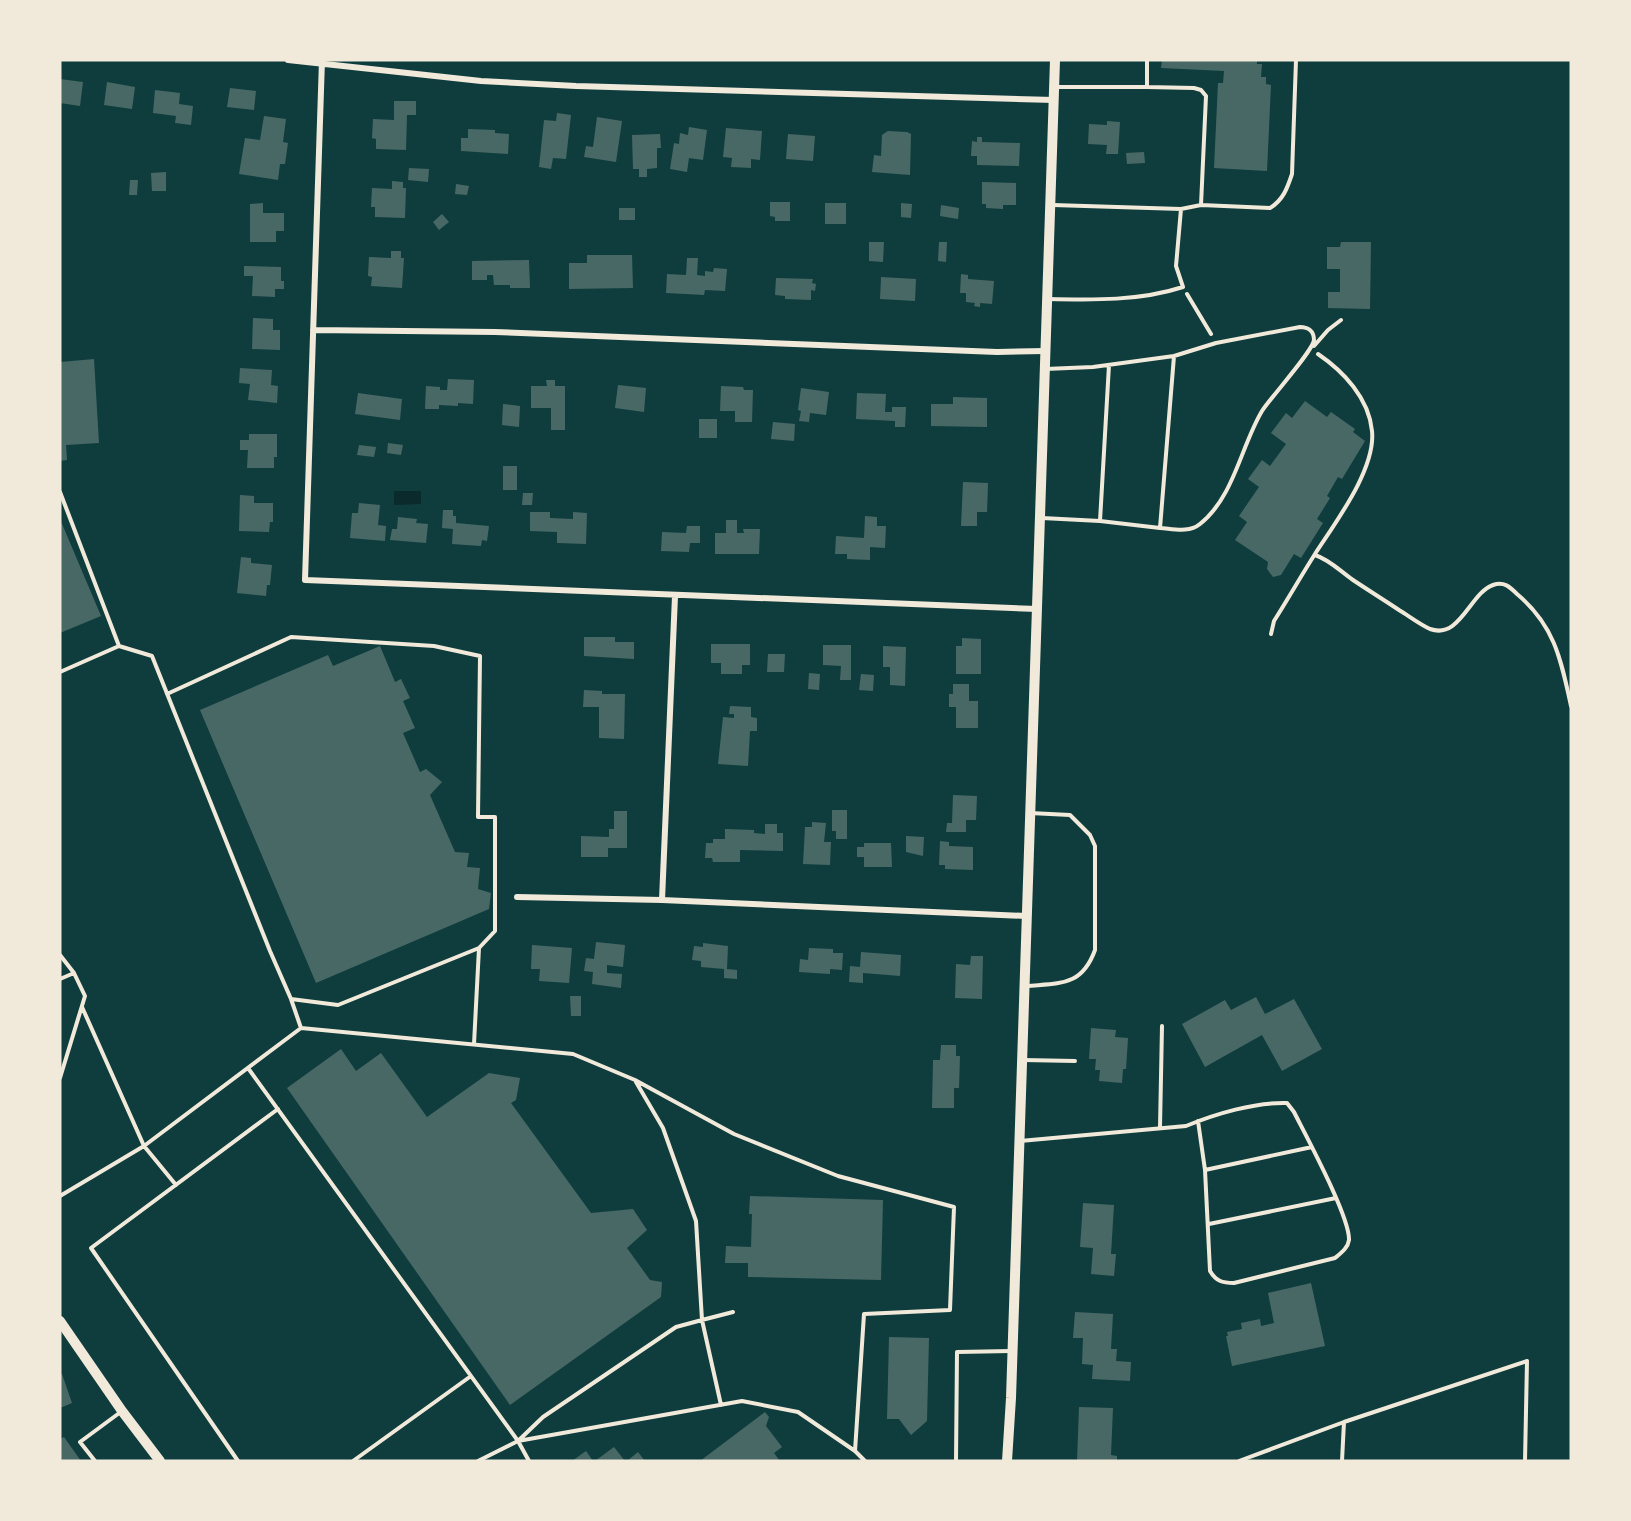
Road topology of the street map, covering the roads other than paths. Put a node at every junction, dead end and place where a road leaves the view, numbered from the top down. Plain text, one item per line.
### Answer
1 (288, 60) edge
2 (1055, 60) edge
3 (1148, 60) edge
4 (1296, 60) edge
5 (322, 62) edge
6 (1054, 87) junction
7 (1147, 87) junction
8 (1054, 100) junction
9 (1050, 205) junction
10 (1201, 205) junction
11 (1180, 209) junction
12 (1047, 299) junction
13 (1341, 320) dead end
14 (313, 330) junction
15 (1311, 350) junction
16 (1045, 351) junction
17 (1174, 356) junction
18 (1109, 365) junction
19 (1044, 369) junction
20 (60, 492) edge
21 (1040, 518) junction
22 (1100, 521) junction
23 (1160, 528) junction
24 (675, 596) junction
25 (1036, 609) junction
26 (119, 646) junction
27 (60, 672) edge
28 (167, 694) junction
29 (1030, 813) junction
30 (517, 897) dead end
31 (662, 900) junction
32 (1026, 916) junction
33 (479, 948) junction
34 (60, 955) edge
35 (74, 973) junction
36 (60, 979) edge
37 (1024, 987) junction
38 (291, 999) junction
39 (82, 1007) junction
40 (1162, 1026) dead end
41 (301, 1029) junction
42 (474, 1044) junction
43 (1022, 1060) junction
44 (1075, 1061) dead end
45 (248, 1068) junction
46 (60, 1078) edge
47 (634, 1080) junction
48 (278, 1109) junction
49 (1198, 1121) junction
50 (1160, 1127) junction
51 (1019, 1141) junction
52 (144, 1146) junction
53 (1312, 1148) junction
54 (1206, 1170) junction
55 (176, 1185) junction
56 (60, 1197) edge
57 (1336, 1198) junction
58 (1209, 1224) junction
59 (733, 1312) dead end
60 (702, 1320) junction
61 (60, 1321) edge
62 (1012, 1351) junction
63 (471, 1376) junction
64 (721, 1405) junction
65 (122, 1411) junction
66 (1344, 1422) junction
67 (518, 1441) junction
68 (855, 1451) junction
69 (95, 1461) edge
70 (160, 1461) edge
71 (238, 1461) edge
72 (353, 1461) edge
73 (478, 1461) edge
74 (529, 1461) edge
75 (865, 1461) edge
76 (956, 1461) edge
77 (1007, 1461) edge
78 (1239, 1461) edge
79 (1342, 1461) edge
80 (1525, 1461) edge

1 - 5 street
2 - 6 main road
3 - 7 lane
4 - 10 lane
5 - 8 street
5 - 14 street
6 - 7 lane
6 - 8 main road
7 - 10 lane
8 - 9 main road
9 - 11 lane
9 - 12 main road
10 - 11 lane
11 - 12 lane
12 - 16 main road
13 - 15 lane
14 - 16 street
14 - 24 street
15 - 17 lane
15 - 23 lane
16 - 19 main road
17 - 18 lane
17 - 23 lane
18 - 19 lane
18 - 22 lane
19 - 21 main road
20 - 26 lane
21 - 22 lane
21 - 25 main road
22 - 23 lane
24 - 25 street
24 - 31 street
25 - 29 main road
26 - 27 lane
26 - 28 lane
28 - 33 lane
28 - 38 lane
29 - 32 main road
29 - 37 lane
30 - 31 street
31 - 32 street
32 - 37 main road
33 - 38 lane
33 - 42 lane
34 - 35 lane
35 - 36 lane
35 - 39 lane
37 - 43 main road
38 - 41 lane
39 - 46 lane
39 - 52 lane
40 - 50 lane
41 - 42 lane
41 - 45 lane
42 - 47 lane
43 - 44 lane
43 - 51 main road
45 - 48 lane
45 - 52 lane
47 - 60 lane
47 - 68 lane
48 - 55 lane
48 - 63 lane
49 - 50 lane
49 - 53 lane
49 - 54 lane
50 - 51 lane
51 - 62 main road
52 - 55 lane
52 - 56 lane
53 - 54 lane
53 - 57 lane
54 - 58 lane
55 - 71 lane
57 - 58 lane
57 - 58 lane
59 - 60 lane
60 - 64 lane
60 - 67 lane
61 - 65 main road
62 - 76 lane
62 - 77 main road
63 - 67 lane
63 - 72 lane
64 - 67 lane
64 - 68 lane
65 - 69 lane
65 - 70 main road
66 - 78 lane
66 - 79 lane
66 - 80 lane
67 - 73 lane
67 - 74 lane
68 - 75 lane

